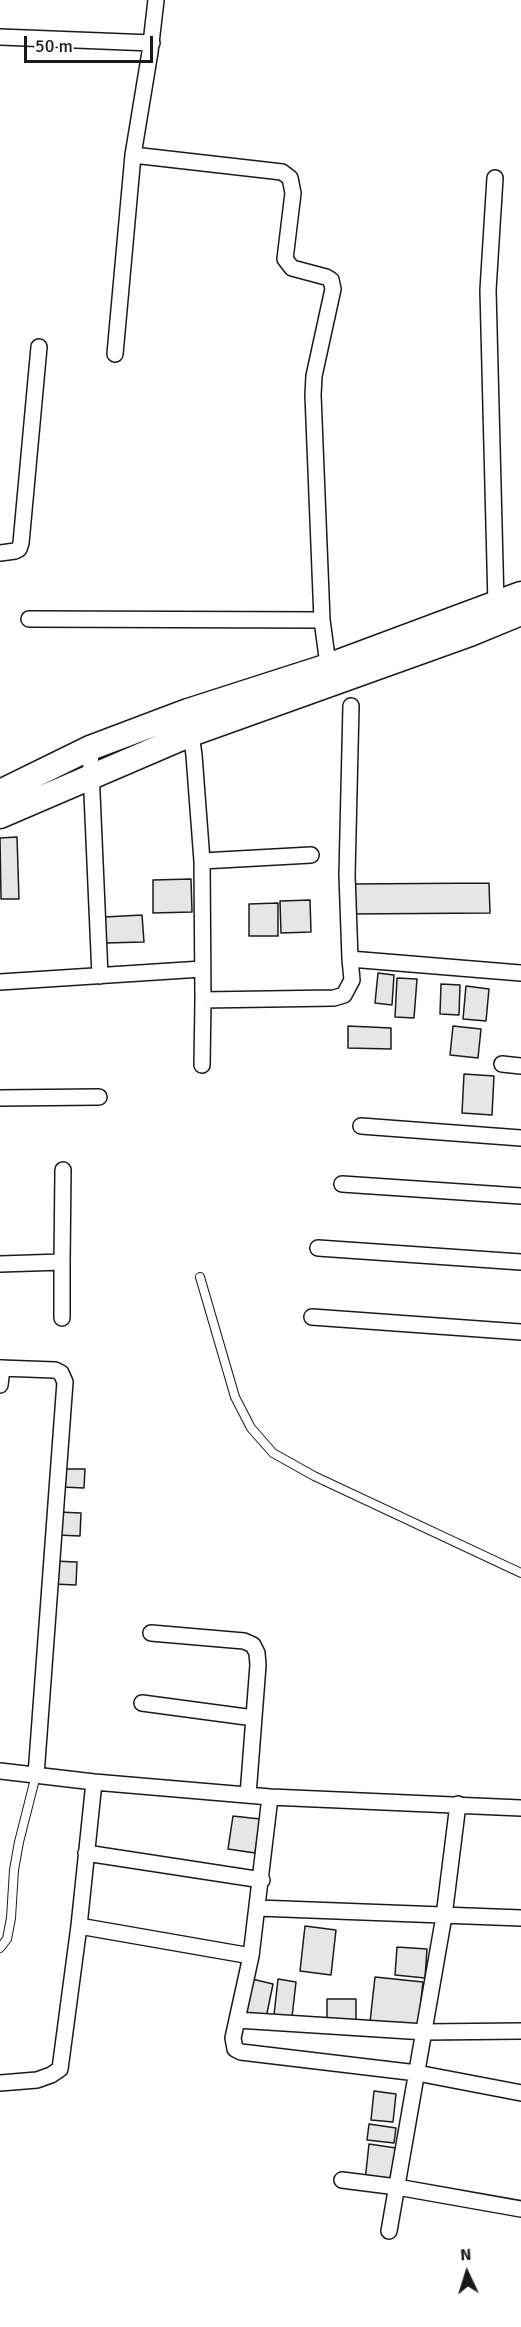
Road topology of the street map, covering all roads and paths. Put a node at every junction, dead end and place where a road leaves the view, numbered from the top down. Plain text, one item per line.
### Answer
1 (156, 0) edge
2 (0, 37) edge
3 (152, 43) junction
4 (133, 155) junction
5 (495, 178) dead end
6 (39, 347) dead end
7 (115, 354) dead end
8 (0, 553) edge
9 (521, 594) edge
10 (496, 604) junction
11 (521, 613) edge
12 (29, 619) dead end
13 (322, 620) junction
14 (329, 675) junction
15 (351, 706) dead end
16 (190, 722) junction
17 (90, 748) junction
18 (92, 775) junction
19 (0, 792) edge
20 (0, 816) edge
21 (311, 855) dead end
22 (202, 861) junction
23 (351, 959) junction
24 (202, 969) junction
25 (521, 973) edge
26 (100, 976) junction
27 (0, 982) edge
28 (203, 1000) junction
29 (502, 1064) dead end
30 (202, 1065) dead end
31 (521, 1066) edge
32 (99, 1096) dead end
33 (0, 1098) edge
34 (361, 1126) dead end
35 (521, 1138) edge
36 (63, 1170) dead end
37 (342, 1184) dead end
38 (521, 1196) edge
39 (318, 1248) dead end
40 (62, 1262) junction
41 (521, 1262) edge
42 (0, 1264) edge
43 (200, 1277) dead end
44 (312, 1317) dead end
45 (62, 1318) dead end
46 (521, 1332) edge
47 (1, 1368) edge
48 (0, 1385) edge
49 (521, 1574) edge
50 (151, 1633) dead end
51 (142, 1703) dead end
52 (254, 1718) junction
53 (2, 1768) edge
54 (36, 1775) junction
55 (94, 1782) junction
56 (248, 1795) junction
57 (270, 1797) junction
58 (458, 1804) junction
59 (521, 1808) edge
60 (86, 1854) junction
61 (262, 1880) junction
62 (258, 1908) junction
63 (444, 1916) junction
64 (521, 1918) edge
65 (80, 1926) junction
66 (0, 1948) edge
67 (251, 1956) junction
68 (237, 2020) junction
69 (521, 2031) edge
70 (425, 2032) junction
71 (417, 2073) junction
72 (0, 2083) edge
73 (521, 2093) edge
74 (342, 2180) dead end
75 (397, 2187) junction
76 (521, 2209) edge
77 (389, 2231) dead end

1 - 3 street
2 - 3 street
3 - 4 street
4 - 7 street
4 - 13 street
5 - 10 street
6 - 8 street
9 - 10 main road
10 - 14 main road
11 - 14 main road
12 - 13 street
13 - 14 street
14 - 16 main road
15 - 23 street
16 - 17 main road
16 - 18 main road
16 - 22 street
17 - 18 street
17 - 19 main road
18 - 20 main road
18 - 26 street
21 - 22 street
22 - 24 street
23 - 25 street
23 - 28 street
24 - 26 street
24 - 28 street
26 - 27 street
28 - 30 street
29 - 31 street
32 - 33 street
34 - 35 street
36 - 40 street
37 - 38 street
39 - 41 street
40 - 42 street
40 - 45 street
43 - 49 lane
44 - 46 street
47 - 48 street
47 - 54 street
50 - 52 street
51 - 52 street
52 - 56 street
53 - 54 street
54 - 55 street
54 - 66 lane
55 - 56 street
55 - 60 street
56 - 57 street
57 - 58 street
57 - 61 street
58 - 59 street
58 - 63 street
60 - 61 street
60 - 65 street
61 - 62 street
62 - 63 street
62 - 67 street
63 - 64 street
63 - 70 street
65 - 67 street
65 - 72 street
67 - 68 street
68 - 70 street
68 - 71 street
69 - 70 street
70 - 71 street
71 - 73 street
71 - 75 street
74 - 75 street
75 - 76 street
75 - 77 street

